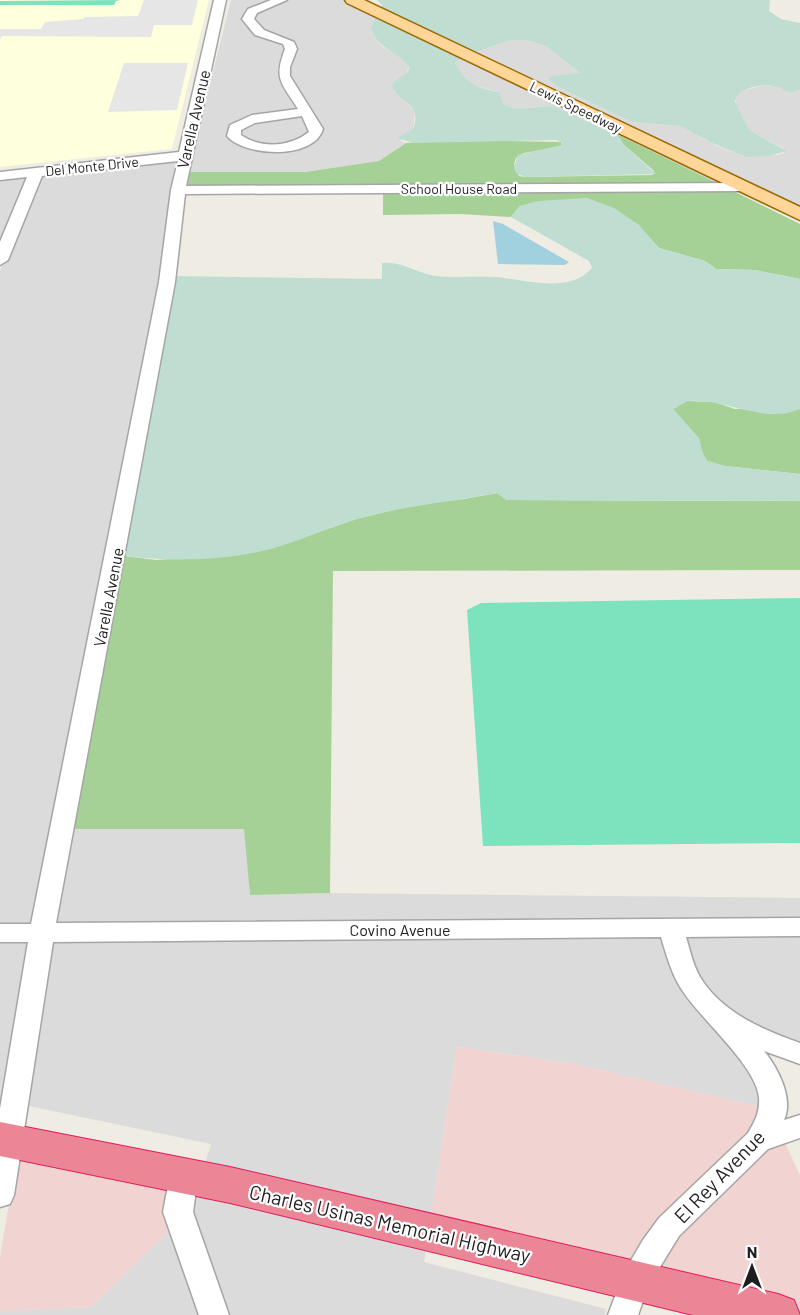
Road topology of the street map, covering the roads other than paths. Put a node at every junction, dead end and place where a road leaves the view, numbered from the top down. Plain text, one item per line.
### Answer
1 (220, 0) edge
2 (281, 0) edge
3 (352, 0) edge
4 (306, 112) junction
5 (184, 156) junction
6 (36, 172) junction
7 (0, 176) edge
8 (741, 187) junction
9 (178, 190) junction
10 (800, 214) edge
11 (0, 260) edge
12 (671, 927) junction
13 (800, 927) edge
14 (0, 933) edge
15 (42, 933) junction
16 (711, 1011) junction
17 (800, 1054) edge
18 (800, 1126) edge
19 (4, 1139) edge
20 (758, 1142) junction
21 (184, 1175) junction
22 (0, 1195) edge
23 (629, 1298) edge
24 (214, 1315) edge
25 (778, 1315) edge

1 - 5 street, Varella Avenue
2 - 4 street
3 - 8 main road, Lewis Speedway
4 - 4 street
5 - 6 street, Del Monte Drive
5 - 9 street, Varella Avenue
6 - 7 street, Del Monte Drive
6 - 11 street
8 - 9 street, School House Road
8 - 10 main road, Lewis Speedway
9 - 15 street, Varella Avenue
12 - 13 street, Covino Avenue
12 - 15 street, Covino Avenue
12 - 16 street
14 - 15 street, Covino Avenue
15 - 19 street, Varella Avenue
16 - 17 street
16 - 20 street, El Rey Avenue
18 - 20 street
19 - 21 highway, Charles Usinas Memorial Highway
19 - 22 street, Varella Avenue
20 - 23 street, El Rey Avenue
21 - 23 highway, Charles Usinas Memorial Highway
21 - 24 street
23 - 25 highway, Charles Usinas Memorial Highway

